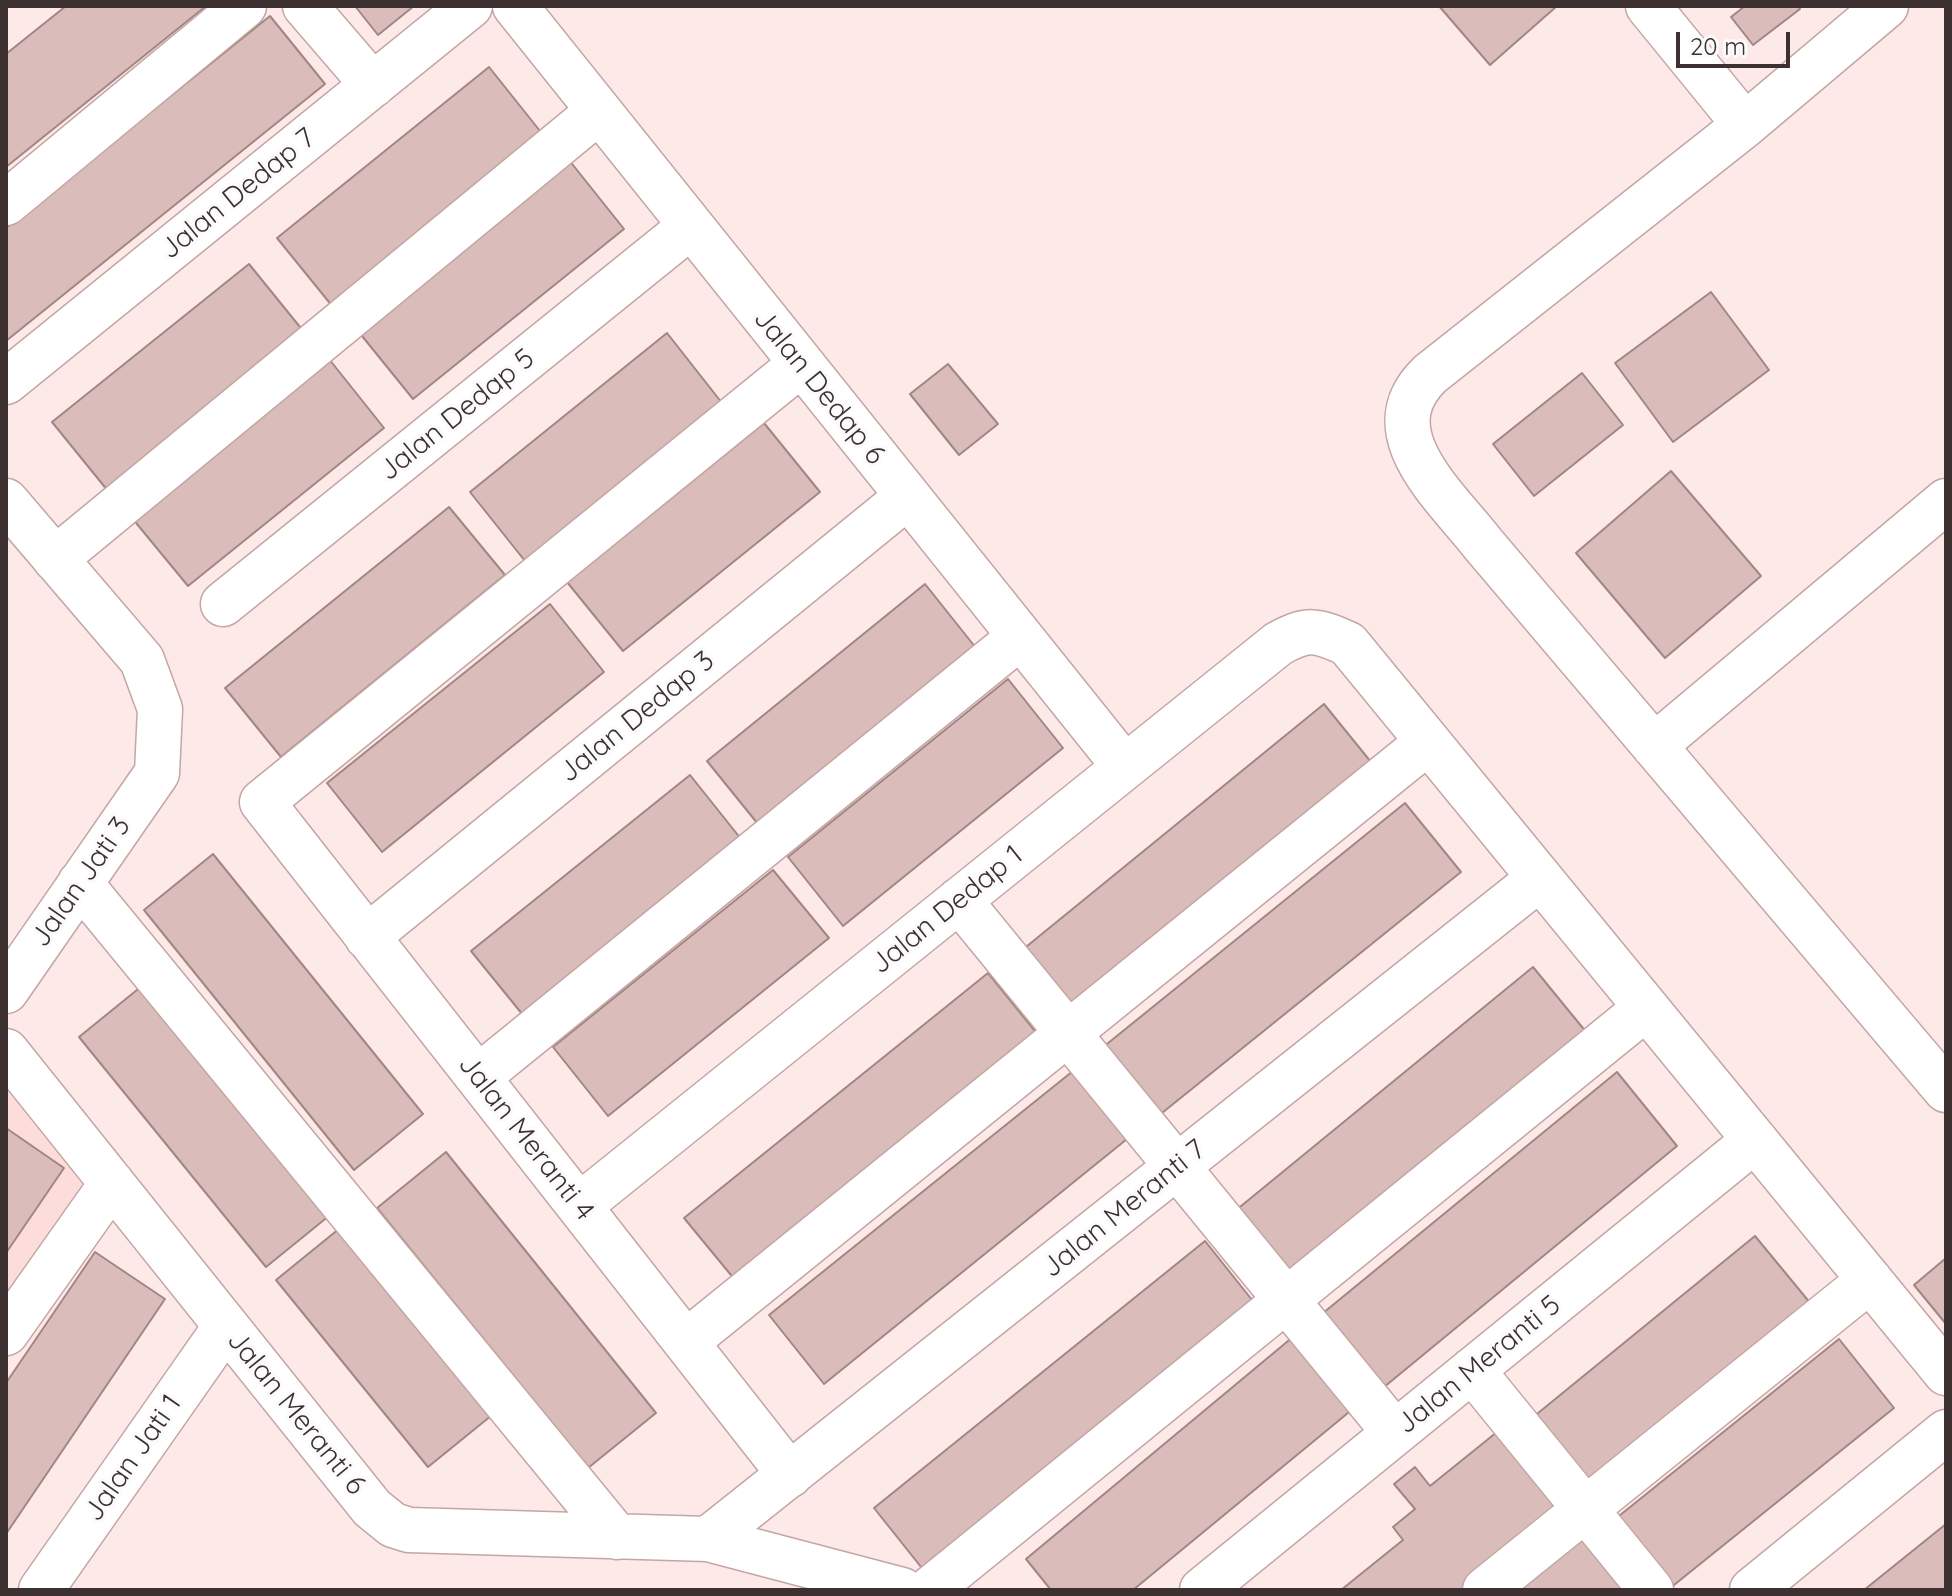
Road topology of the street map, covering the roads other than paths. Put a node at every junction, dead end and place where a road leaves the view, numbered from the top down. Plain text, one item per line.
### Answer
1 (244, 6) edge
2 (305, 6) edge
3 (470, 6) edge
4 (515, 6) edge
5 (1648, 6) edge
6 (1886, 6) edge
7 (373, 85) junction
8 (599, 111) junction
9 (1745, 125) junction
10 (6, 203) edge
11 (691, 226) junction
12 (801, 364) junction
13 (6, 382) edge
14 (907, 497) junction
15 (6, 501) edge
16 (1946, 501) edge
17 (55, 559) junction
18 (223, 604) dead end
19 (1020, 637) junction
20 (1428, 742) junction
21 (1654, 746) junction
22 (1125, 767) junction
23 (1540, 878) junction
24 (80, 883) junction
25 (959, 900) junction
26 (367, 937) junction
27 (6, 990) edge
28 (1646, 1008) junction
29 (1067, 1033) junction
30 (6, 1051) edge
31 (1938, 1066) edge
32 (478, 1077) junction
33 (1755, 1140) junction
34 (1177, 1167) junction
35 (112, 1183) junction
36 (579, 1206) junction
37 (1870, 1280) junction
38 (1286, 1300) junction
39 (226, 1326) junction
40 (6, 1333) edge
41 (686, 1342) junction
42 (1472, 1370) junction
43 (1946, 1373) edge
44 (1946, 1432) edge
45 (1395, 1433) junction
46 (790, 1475) junction
47 (1586, 1509) junction
48 (617, 1537) junction
49 (708, 1539) junction
50 (41, 1590) edge
51 (902, 1590) edge
52 (929, 1590) edge
53 (1202, 1590) edge
54 (1485, 1590) edge
55 (1651, 1590) edge
56 (1752, 1590) edge

1 - 10 street
2 - 7 street
3 - 7 street, Jalan Dedap 7
4 - 8 street, Jalan Dedap 6
5 - 9 street
6 - 9 street
7 - 13 street, Jalan Dedap 7
8 - 11 street, Jalan Dedap 6
8 - 17 street
9 - 21 street
11 - 12 street, Jalan Dedap 6
11 - 18 street, Jalan Dedap 5
12 - 14 street, Jalan Dedap 6
12 - 26 street, Jalan Meranti 4
14 - 19 street, Jalan Dedap 6
14 - 26 street, Jalan Dedap 3
15 - 17 street
16 - 21 street
17 - 24 street, Jalan Jati 3
19 - 22 street, Jalan Dedap 6
19 - 32 street
20 - 22 street, Jalan Dedap 1
20 - 23 street
20 - 29 street
21 - 31 street
22 - 25 street, Jalan Dedap 1
23 - 28 street
23 - 34 street, Jalan Meranti 7
24 - 27 street, Jalan Jati 3
24 - 48 street
25 - 29 street
25 - 36 street, Jalan Dedap 1
26 - 32 street, Jalan Meranti 4
28 - 33 street
28 - 38 street
29 - 34 street
29 - 41 street
30 - 35 street, Jalan Meranti 6
32 - 36 street, Jalan Meranti 4
33 - 37 street
33 - 42 street, Jalan Meranti 5
34 - 38 street
34 - 46 street, Jalan Meranti 7
35 - 39 street, Jalan Meranti 6
35 - 40 street
36 - 41 street, Jalan Meranti 4
37 - 43 street
37 - 47 street
38 - 45 street
38 - 52 street
39 - 48 street, Jalan Meranti 6
39 - 50 street, Jalan Jati 1
41 - 46 street, Jalan Meranti 4
42 - 45 street, Jalan Meranti 5
42 - 47 street
44 - 56 street
45 - 53 street, Jalan Meranti 5
46 - 49 street, Jalan Meranti 7
47 - 54 street
47 - 55 street
48 - 49 street, Jalan Meranti 6
49 - 51 street, Jalan Meranti 6

